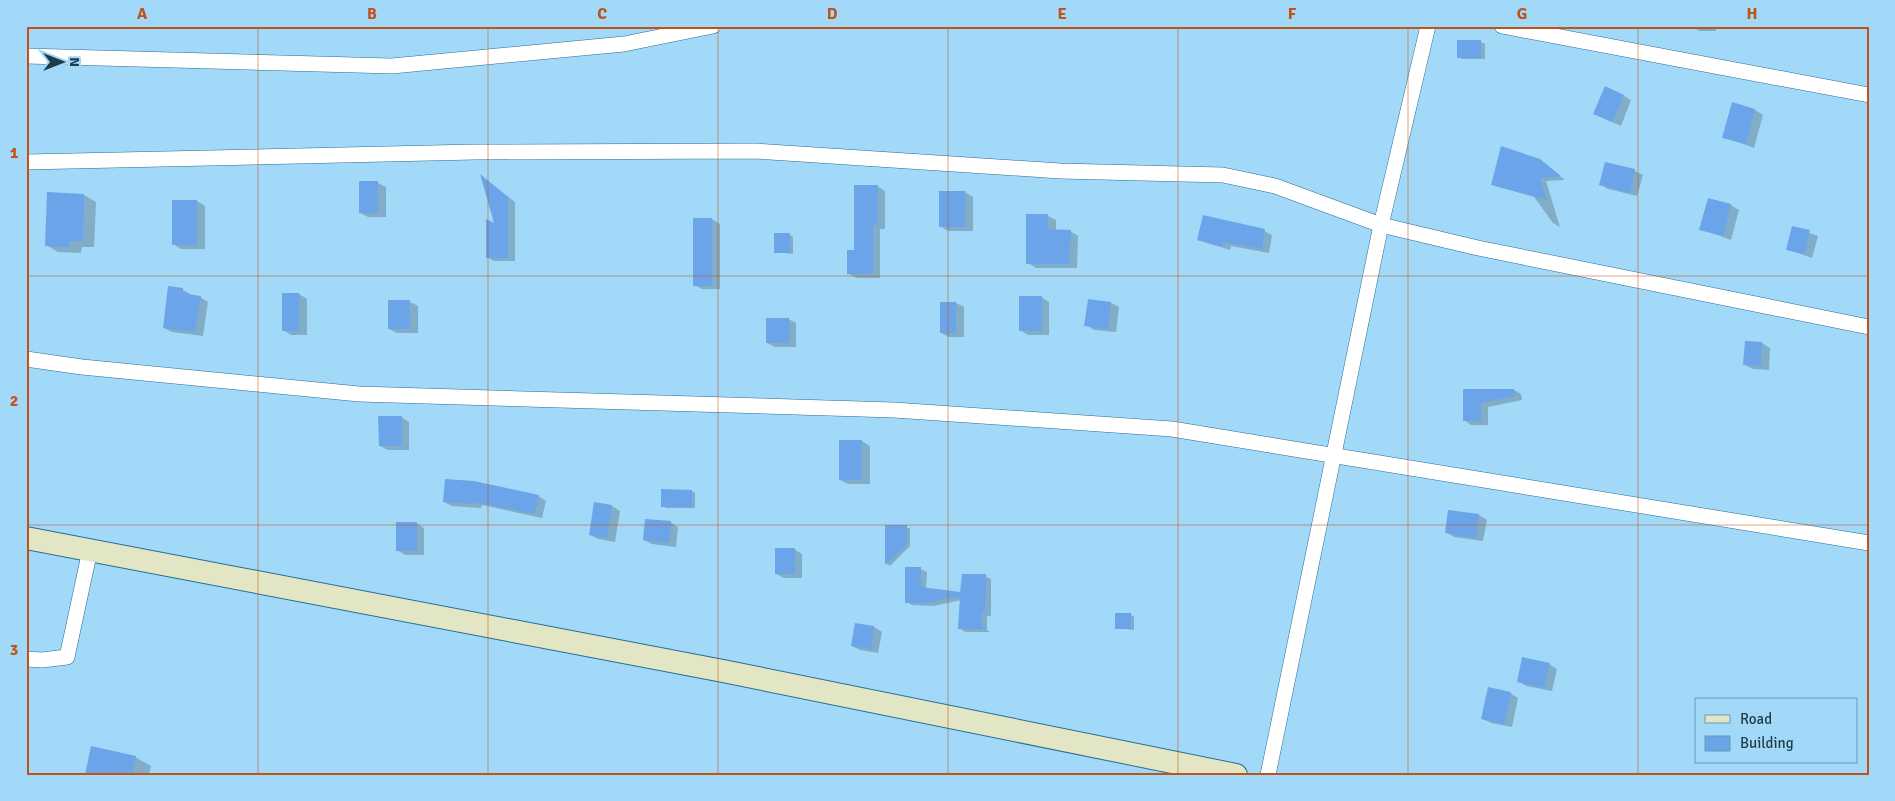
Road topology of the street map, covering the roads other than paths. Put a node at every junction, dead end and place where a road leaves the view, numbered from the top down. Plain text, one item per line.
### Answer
1 (712, 26) edge
2 (1428, 26) edge
3 (1502, 26) edge
4 (26, 56) edge
5 (1869, 95) edge
6 (26, 162) edge
7 (1381, 225) junction
8 (1869, 327) edge
9 (26, 359) edge
10 (1333, 457) junction
11 (26, 538) edge
12 (1869, 543) edge
13 (90, 550) junction
14 (26, 659) edge
15 (1236, 775) edge
16 (1268, 775) edge

1 - 4 street
2 - 7 street
3 - 5 street
6 - 7 street
7 - 8 street
7 - 10 street
9 - 10 street
10 - 12 street
10 - 16 street
11 - 13 main road
13 - 14 street
13 - 15 main road

